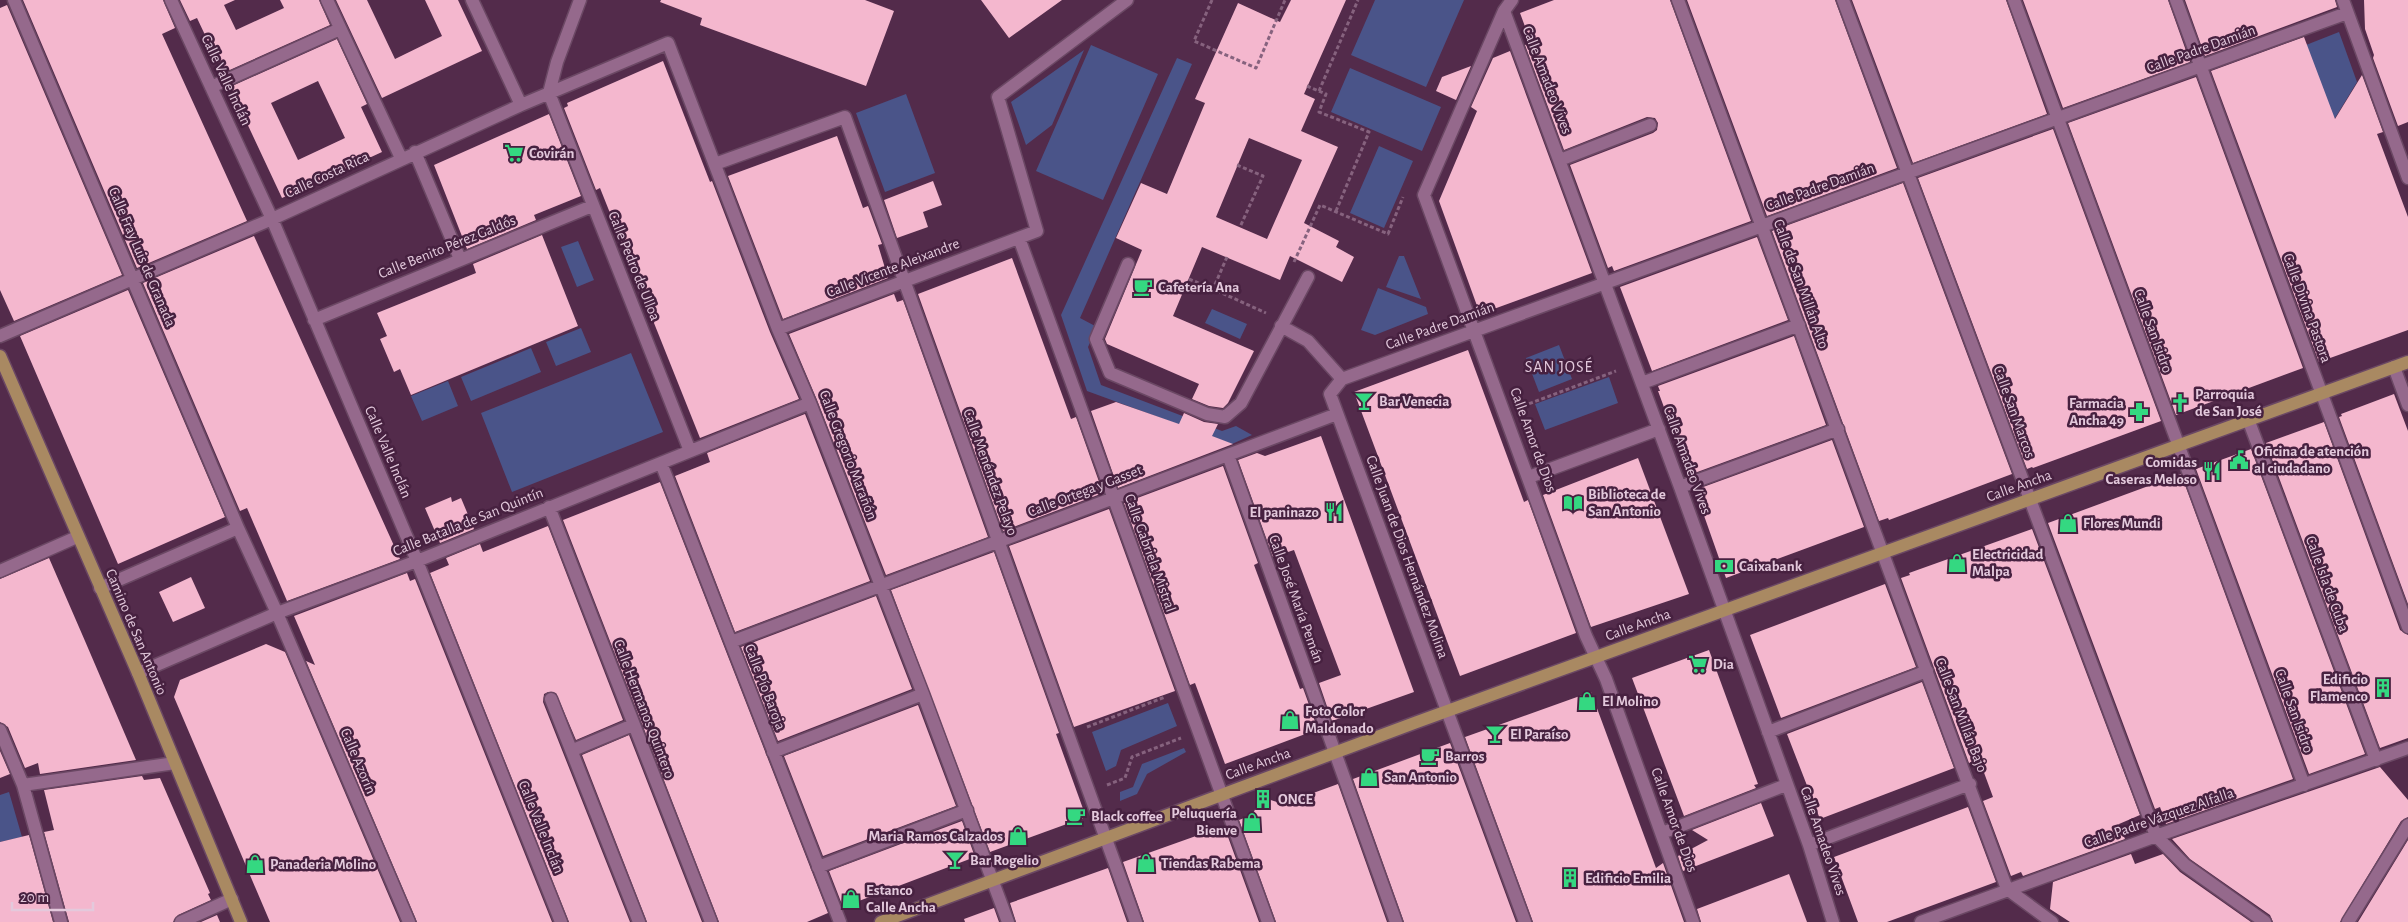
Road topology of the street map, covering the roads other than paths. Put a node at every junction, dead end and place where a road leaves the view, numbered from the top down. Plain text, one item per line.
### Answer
1 (14, 0) edge
2 (171, 0) edge
3 (327, 0) edge
4 (472, 0) edge
5 (580, 0) edge
6 (1127, 0) edge
7 (1512, 0) edge
8 (1678, 0) edge
9 (1843, 0) edge
10 (2014, 0) edge
11 (2176, 0) edge
12 (2343, 0) edge
13 (1504, 11) junction
14 (2348, 13) junction
15 (340, 29) junction
16 (668, 43) joint
17 (2201, 66) junction
18 (211, 87) junction
19 (549, 93) junction
20 (521, 105) junction
21 (2058, 118) junction
22 (1650, 126) dead end
23 (415, 152) junction
24 (401, 158) junction
25 (1560, 160) junction
26 (715, 164) junction
27 (1908, 173) junction
28 (2408, 178) edge
29 (592, 206) junction
30 (272, 219) junction
31 (1762, 225) junction
32 (1019, 238) junction
33 (460, 259) junction
34 (1128, 264) dead end
35 (1308, 277) road end
36 (134, 278) junction
37 (904, 281) junction
38 (1605, 283) junction
39 (314, 320) junction
40 (1799, 325) junction
41 (1281, 326) junction
42 (778, 329) junction
43 (1476, 330) junction
44 (0, 336) edge
45 (0, 356) edge
46 (2408, 362) edge
47 (2394, 367) junction
48 (1342, 379) junction
49 (1642, 383) junction
50 (2321, 393) junction
51 (810, 403) junction
52 (2408, 405) edge
53 (1338, 414) junction
54 (2248, 419) junction
55 (1838, 429) junction
56 (1659, 430) junction
57 (2177, 445) junction
58 (690, 451) junction
59 (1228, 455) junction
60 (661, 462) junction
61 (1529, 478) junction
62 (1680, 488) junction
63 (1112, 498) junction
64 (2030, 499) junction
65 (549, 507) junction
66 (238, 528) junction
67 (78, 537) junction
68 (998, 541) junction
69 (1883, 552) junction
70 (417, 561) junction
71 (0, 571) edge
72 (882, 587) junction
73 (100, 588) junction
74 (1724, 610) junction
75 (277, 613) junction
76 (2408, 628) edge
77 (731, 642) junction
78 (1597, 657) junction
79 (1927, 671) junction
80 (138, 673) junction
81 (923, 694) junction
82 (551, 699) dead end
83 (1447, 712) junction
84 (633, 725) junction
85 (0, 730) edge
86 (1768, 732) junction
87 (2408, 748) edge
88 (573, 750) junction
89 (773, 752) junction
90 (1334, 753) junction
91 (2376, 760) junction
92 (175, 763) junction
93 (1970, 784) junction
94 (24, 785) junction
95 (1786, 785) junction
96 (2304, 785) junction
97 (1222, 795) junction
98 (967, 810) junction
99 (2408, 825) edge
100 (1662, 833) junction
101 (2156, 836) junction
102 (1106, 838) junction
103 (1809, 845) junction
104 (818, 867) junction
105 (993, 880) junction
106 (2007, 890) junction
107 (232, 899) junction
108 (707, 921) edge
109 (61, 922) edge
110 (182, 922) edge
111 (241, 922) edge
112 (409, 922) edge
113 (561, 922) edge
114 (639, 922) edge
115 (840, 922) edge
116 (881, 922) edge
117 (1008, 922) edge
118 (1136, 922) edge
119 (1268, 922) edge
120 (1396, 922) edge
121 (1525, 922) edge
122 (1693, 922) edge
123 (1833, 922) edge
124 (1921, 922) edge
125 (2052, 922) edge
126 (2265, 922) edge
127 (2348, 922) edge

1 - 36 street, Calle Fray Luis de Granada
2 - 18 street, Calle Valle Inclán
3 - 15 street
4 - 20 street
5 - 19 street
6 - 32 street, Calle Vicente Aleixandre
7 - 13 street
8 - 31 street, Calle de San Millán Alto
9 - 27 street, Calle San Marcos
10 - 21 street, Calle San Isidro
11 - 17 street, Calle Divina Pastora
12 - 14 street
13 - 25 street, Calle Amadeo Vives
13 - 43 street, Calle Amor de Dios
14 - 17 street, Calle Padre Damián
14 - 28 street
15 - 18 street
15 - 24 street
16 - 19 street, Calle Costa Rica
16 - 26 street, Calle Gregorio Marañón
17 - 21 street, Calle Padre Damián
17 - 50 street, Calle Divina Pastora
18 - 30 street, Calle Valle Inclán
19 - 20 street, Calle Costa Rica
19 - 29 street, Calle Pedro de Ulloa
20 - 23 street, Calle Costa Rica
21 - 27 street, Calle Padre Damián
21 - 57 street, Calle San Isidro
22 - 25 street
23 - 24 street, Calle Costa Rica
23 - 33 street
24 - 30 street, Calle Costa Rica
25 - 38 street, Calle Amadeo Vives
26 - 37 street, Calle Menéndez Pelayo
26 - 42 street, Calle Gregorio Marañón
27 - 31 street, Calle Padre Damián
27 - 64 street, Calle San Marcos
29 - 33 street, Calle Benito Pérez Galdós
29 - 58 street, Calle Pedro de Ulloa
30 - 36 street, Calle Costa Rica
30 - 39 street, Calle Valle Inclán
31 - 38 street, Calle Padre Damián
31 - 40 street, Calle de San Millán Alto
32 - 37 street, Calle Vicente Aleixandre
32 - 63 street, Calle Gabriela Mistral
33 - 39 street, Calle Benito Pérez Galdós
34 - 41 street
35 - 41 street
36 - 44 street, Calle Costa Rica
36 - 66 street, Calle Fray Luis de Granada
37 - 42 street, Calle Vicente Aleixandre
37 - 68 street, Calle Menéndez Pelayo
38 - 43 street, Calle Padre Damián
38 - 49 street, Calle Amadeo Vives
39 - 70 street, Calle Valle Inclán
40 - 49 street
40 - 55 street, Calle de San Millán Alto
41 - 48 street
42 - 51 street, Calle Gregorio Marañón
43 - 48 street, Calle Padre Damián
43 - 61 street, Calle Amor de Dios
45 - 67 main road, Camino de San Antonio
46 - 47 main road, Calle Ancha
47 - 50 main road, Calle Ancha
47 - 52 street
48 - 53 street
49 - 56 street, Calle Amadeo Vives
50 - 54 main road, Calle Ancha
50 - 76 street, Calle Divina Pastora
51 - 58 street, Calle Batalla de San Quintín
51 - 72 street, Calle Gregorio Marañón
53 - 59 street, Calle Ortega y Gasset
53 - 83 street, Calle Juan de Dios Hernández Molina
54 - 57 main road, Calle Ancha
54 - 91 street, Calle Isla de Cuba
55 - 62 street
55 - 69 street, Calle de San Millán Alto
56 - 61 street
56 - 62 street, Calle Amadeo Vives
57 - 64 main road, Calle Ancha
57 - 96 street, Calle San Isidro
58 - 60 street, Calle Batalla de San Quintín
59 - 63 street, Calle Ortega y Gasset
59 - 90 street, Calle José María Pemán
60 - 65 street, Calle Batalla de San Quintín
60 - 77 street, Calle Pío Baroja
61 - 78 street, Calle Amor de Dios
62 - 74 street, Calle Amadeo Vives
63 - 68 street, Calle Ortega y Gasset
63 - 97 street, Calle Gabriela Mistral
64 - 69 main road, Calle Ancha
64 - 101 street, Calle San Marcos
65 - 70 street, Calle Batalla de San Quintín
65 - 84 street, Calle Hermanos Quintero
66 - 73 street
66 - 75 street, Calle Fray Luis de Granada
67 - 71 street
67 - 73 main road, Camino de San Antonio
68 - 72 street, Calle Ortega y Gasset
68 - 102 street, Calle Menéndez Pelayo
69 - 74 main road, Calle Ancha
69 - 79 street, Calle San Millán Bajo
70 - 75 street, Calle Batalla de San Quintín
70 - 113 street, Calle Valle Inclán
72 - 77 street, Calle Ortega y Gasset
72 - 81 street, Calle Gregorio Marañón
73 - 80 main road, Camino de San Antonio
74 - 78 main road, Calle Ancha
74 - 86 street, Calle Amadeo Vives
75 - 80 street, Calle Batalla de San Quintín
75 - 112 street, Calle Azorín
77 - 89 street, Calle Pío Baroja
78 - 83 main road, Calle Ancha
78 - 100 street, Calle Amor de Dios
79 - 86 street
79 - 93 street, Calle San Millán Bajo
80 - 92 main road, Camino de San Antonio
81 - 89 street
81 - 98 street, Calle Gregorio Marañón
82 - 88 street
83 - 90 main road, Calle Ancha
83 - 121 street, Calle Juan de Dios Hernández Molina
84 - 88 street
84 - 108 street, Calle Hermanos Quintero
85 - 94 street
86 - 95 street, Calle Amadeo Vives
87 - 91 street, Calle Padre Vázquez Alfalla
88 - 114 street
89 - 104 street, Calle Pío Baroja
90 - 97 main road, Calle Ancha
90 - 120 street, Calle José María Pemán
91 - 96 street, Calle Padre Vázquez Alfalla
92 - 94 street
92 - 107 main road, Camino de San Antonio
93 - 103 street
93 - 106 street, Calle San Millán Bajo
94 - 109 street
95 - 100 street
95 - 103 street, Calle Amadeo Vives
96 - 101 street, Calle Padre Vázquez Alfalla
97 - 102 main road, Calle Ancha
97 - 119 street, Calle Gabriela Mistral
98 - 104 street
98 - 105 street, Calle Gregorio Marañón
99 - 127 street
100 - 122 street, Calle Amor de Dios
101 - 106 street, Calle Padre Vázquez Alfalla
101 - 126 street
102 - 105 main road, Calle Ancha
102 - 118 street, Calle Menéndez Pelayo
103 - 123 street, Calle Amadeo Vives
104 - 115 street, Calle Pío Baroja
105 - 116 main road, Calle Ancha
105 - 117 street, Calle Gregorio Marañón
106 - 124 street, Calle Padre Vázquez Alfalla
106 - 125 street
107 - 110 street
107 - 111 main road, Camino de San Antonio

